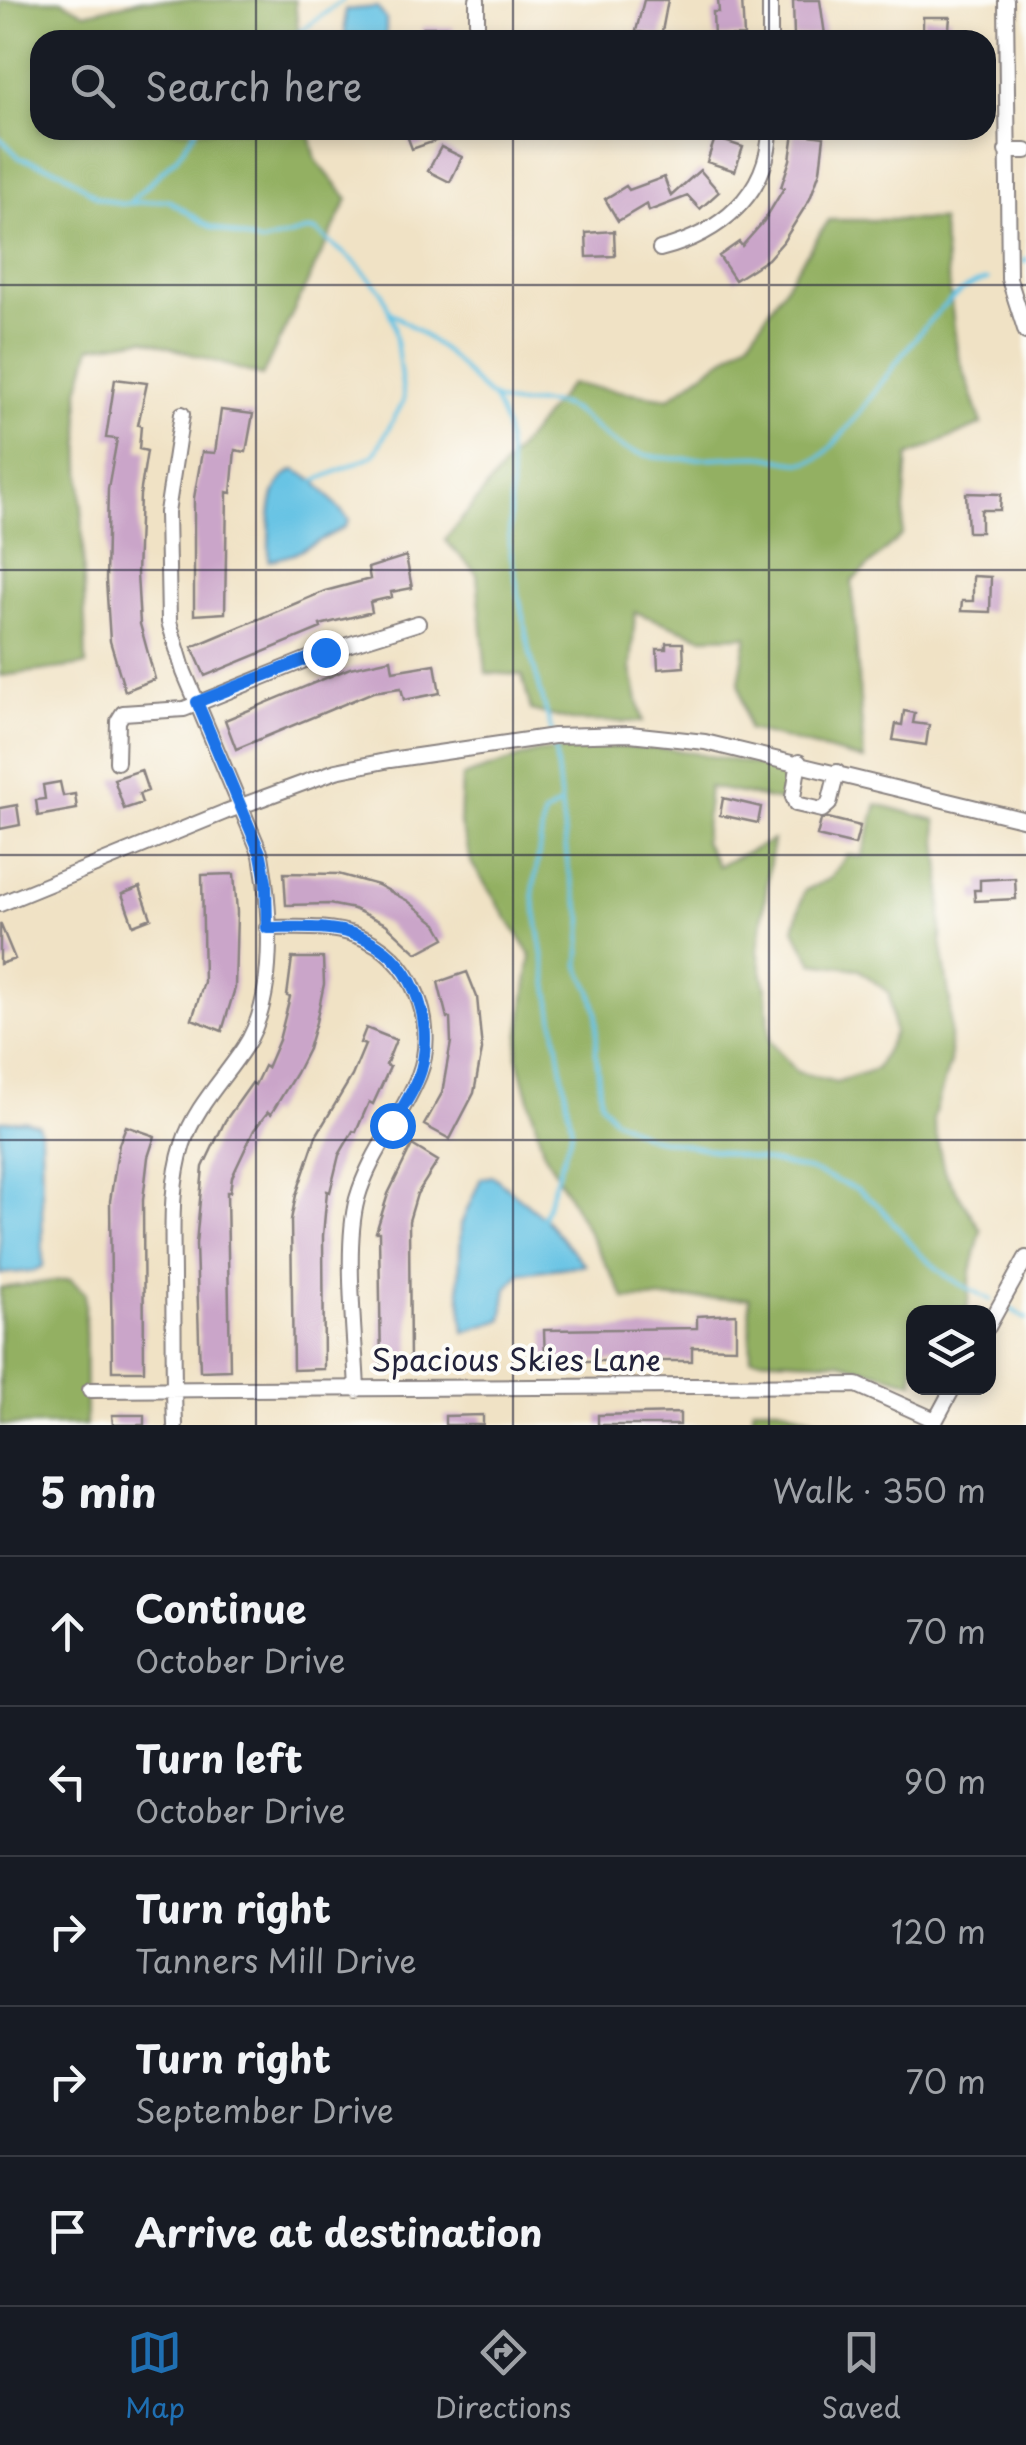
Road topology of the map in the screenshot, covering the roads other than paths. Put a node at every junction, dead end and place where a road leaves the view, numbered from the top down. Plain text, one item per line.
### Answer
1 (477, 0) edge
2 (770, 0) edge
3 (1006, 0) edge
4 (477, 30) edge
5 (770, 30) edge
6 (768, 140) edge
7 (1006, 151) junction
8 (1026, 151) edge
9 (660, 249) dead end
10 (1026, 332) edge
11 (182, 414) dead end
12 (418, 623) dead end
13 (197, 702) junction
14 (117, 762) dead end
15 (799, 762) junction
16 (837, 772) junction
17 (242, 805) junction
18 (1026, 820) edge
19 (0, 904) edge
20 (267, 928) junction
21 (1026, 1258) edge
22 (996, 1312) edge
23 (90, 1390) dead end
24 (174, 1390) junction
25 (358, 1390) junction
26 (950, 1395) edge
27 (934, 1422) edge
28 (175, 1425) edge

1 - 4 street
2 - 5 street
3 - 7 street
6 - 9 street
7 - 8 street
7 - 10 street
11 - 13 street
12 - 13 street
13 - 14 street
13 - 17 street
15 - 16 street
15 - 16 street
15 - 17 street
16 - 18 street
17 - 19 street
17 - 20 street
20 - 24 street
20 - 25 street
21 - 22 street
23 - 24 street, Spacious Skies Lane
24 - 25 street, Spacious Skies Lane
24 - 28 street
25 - 27 street, Spacious Skies Lane
26 - 27 street

